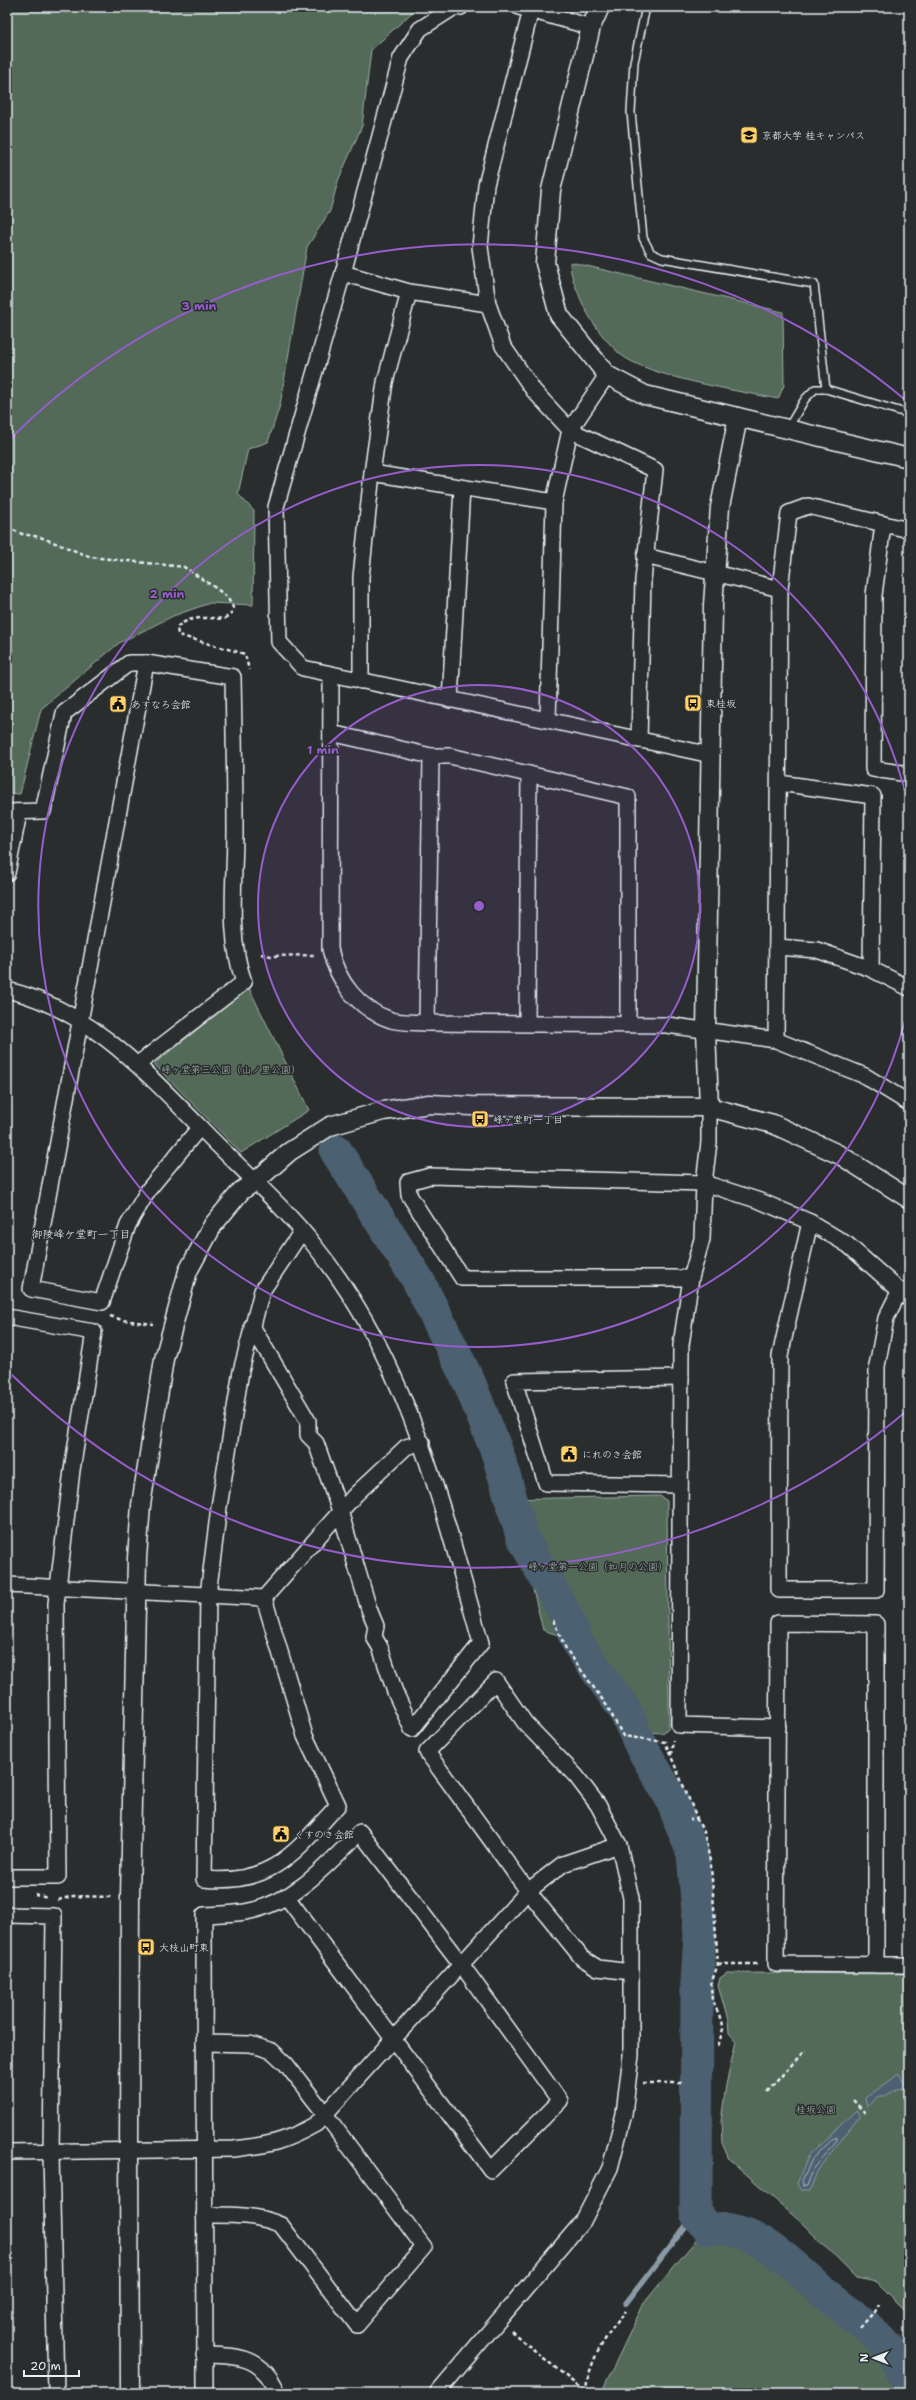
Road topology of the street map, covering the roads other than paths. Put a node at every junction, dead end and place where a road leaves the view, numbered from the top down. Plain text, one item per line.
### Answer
1 (461, 7) edge
2 (600, 7) edge
3 (646, 7) edge
4 (525, 8) edge
5 (591, 27) junction
6 (343, 273) junction
7 (410, 292) junction
8 (488, 304) junction
9 (607, 375) junction
10 (826, 389) junction
11 (909, 414) edge
12 (738, 417) junction
13 (787, 429) junction
14 (570, 430) junction
15 (909, 458) edge
16 (372, 473) junction
17 (462, 488) junction
18 (554, 502) junction
19 (883, 524) junction
20 (909, 530) edge
21 (645, 556) junction
22 (715, 573) junction
23 (780, 589) junction
24 (146, 663) junction
25 (330, 674) junction
26 (361, 681) junction
27 (450, 700) junction
28 (548, 720) junction
29 (331, 733) junction
30 (639, 740) junction
31 (711, 755) junction
32 (431, 756) junction
33 (529, 774) junction
34 (909, 774) edge
35 (779, 783) junction
36 (13, 812) edge
37 (7, 873) edge
38 (777, 947) junction
39 (871, 969) junction
40 (909, 988) edge
41 (7, 990) edge
42 (81, 1020) junction
43 (427, 1023) junction
44 (527, 1023) junction
45 (628, 1023) junction
46 (706, 1030) junction
47 (776, 1040) junction
48 (138, 1064) junction
49 (909, 1103) edge
50 (709, 1107) junction
51 (200, 1128) junction
52 (256, 1181) junction
53 (704, 1183) junction
54 (909, 1199) edge
55 (810, 1222) junction
56 (302, 1231) junction
57 (691, 1278) junction
58 (904, 1295) edge
59 (7, 1316) edge
60 (252, 1326) junction
61 (681, 1378) junction
62 (422, 1442) junction
63 (680, 1485) junction
64 (340, 1511) junction
65 (7, 1585) edge
66 (57, 1588) junction
67 (135, 1591) junction
68 (208, 1596) junction
69 (264, 1598) junction
70 (778, 1728) junction
71 (618, 1845) junction
72 (7, 1877) edge
73 (528, 1891) junction
74 (286, 1896) junction
75 (7, 1915) edge
76 (461, 1964) junction
77 (876, 1965) junction
78 (909, 1965) edge
79 (631, 1972) junction
80 (392, 2040) junction
81 (204, 2043) junction
82 (325, 2114) junction
83 (203, 2149) junction
84 (7, 2152) edge
85 (129, 2152) junction
86 (51, 2153) junction
87 (204, 2215) junction
88 (204, 2355) junction
89 (56, 2393) edge
90 (130, 2393) edge
91 (205, 2393) edge
92 (278, 2393) edge
93 (437, 2393) edge

1 - 6 street
2 - 5 street
3 - 10 lane
4 - 5 street
4 - 8 street
5 - 9 street
6 - 7 street
6 - 25 street
7 - 8 street
7 - 16 street
8 - 14 street
9 - 12 street
9 - 14 street
10 - 11 lane
10 - 13 lane
12 - 13 street
12 - 22 street
13 - 15 street
14 - 18 street
14 - 21 street
16 - 17 street
16 - 26 street
17 - 18 street
17 - 27 street
18 - 28 street
19 - 20 street
19 - 23 street
19 - 34 street
21 - 22 street
21 - 30 street
22 - 23 street
22 - 31 street
23 - 35 street
24 - 36 street
24 - 42 street
24 - 48 street
25 - 26 street
25 - 29 street
26 - 27 street
27 - 28 street
28 - 30 street
29 - 32 street
29 - 43 street
30 - 31 street
31 - 46 street
32 - 33 street
32 - 43 street
33 - 44 street
33 - 45 street
35 - 38 street
35 - 39 street
36 - 37 street
38 - 39 street
38 - 47 street
39 - 40 street
41 - 42 street
42 - 48 street
42 - 51 street
43 - 44 street
44 - 45 street
45 - 46 street
46 - 47 street
46 - 50 street
47 - 49 street
48 - 51 street
50 - 52 street
50 - 53 street
50 - 54 street
51 - 52 street
52 - 56 street
52 - 67 street
53 - 55 street
53 - 57 street
53 - 57 street
55 - 58 street
55 - 58 street
56 - 60 street
56 - 62 street
57 - 61 street
59 - 66 street
60 - 64 street
60 - 68 street
61 - 63 street
61 - 63 street
62 - 64 street
62 - 64 street
63 - 70 street
64 - 69 street
65 - 66 street
66 - 67 street
66 - 72 street
67 - 68 street
67 - 85 street
68 - 69 street
68 - 69 street
70 - 77 street
70 - 77 street
71 - 73 street
71 - 73 street
71 - 79 street
73 - 76 street
73 - 79 street
74 - 76 street
74 - 80 street
74 - 81 street
75 - 86 street
76 - 80 street
76 - 80 street
77 - 78 street
79 - 93 street
80 - 82 street
81 - 82 street
81 - 83 street
82 - 83 street
82 - 87 street
83 - 85 street
83 - 87 street
84 - 86 street
85 - 86 street
85 - 90 street
86 - 89 street
87 - 88 street
88 - 91 street
88 - 92 street

